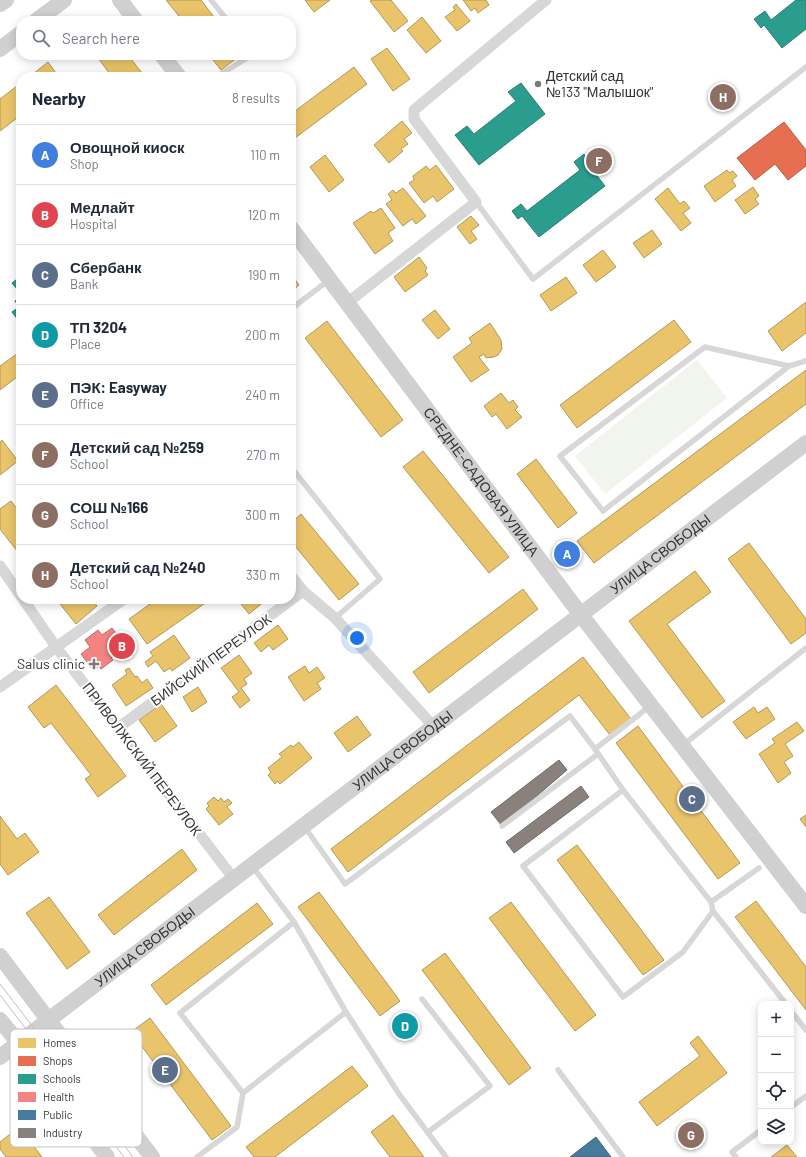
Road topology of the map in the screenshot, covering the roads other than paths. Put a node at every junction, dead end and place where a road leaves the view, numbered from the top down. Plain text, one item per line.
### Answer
1 (6, 0) edge
2 (64, 0) edge
3 (120, 0) edge
4 (211, 0) edge
5 (546, 0) edge
6 (0, 4) edge
7 (43, 16) edge
8 (132, 16) edge
9 (224, 16) edge
10 (16, 37) edge
11 (0, 49) edge
12 (166, 60) edge
13 (244, 60) edge
14 (806, 67) edge
15 (175, 72) edge
16 (224, 72) edge
17 (476, 202) junction
18 (296, 235) edge
19 (330, 280) junction
20 (347, 303) junction
21 (296, 305) edge
22 (806, 361) edge
23 (789, 366) junction
24 (806, 443) edge
25 (296, 473) edge
26 (0, 566) edge
27 (296, 582) edge
28 (16, 589) edge
29 (303, 591) junction
30 (296, 596) edge
31 (26, 604) edge
32 (117, 604) edge
33 (285, 604) edge
34 (581, 615) junction
35 (335, 618) junction
36 (56, 647) junction
37 (806, 648) edge
38 (0, 687) edge
39 (651, 705) junction
40 (434, 727) junction
41 (118, 728) junction
42 (682, 746) junction
43 (596, 751) junction
44 (623, 790) junction
45 (303, 826) junction
46 (502, 826) dead end
47 (251, 866) junction
48 (759, 868) dead end
49 (234, 879) junction
50 (711, 902) junction
51 (806, 906) edge
52 (713, 911) junction
53 (294, 922) junction
54 (0, 956) edge
55 (422, 999) dead end
56 (784, 1001) edge
57 (346, 1012) junction
58 (794, 1015) edge
59 (0, 1020) edge
60 (49, 1020) junction
61 (37, 1029) edge
62 (56, 1029) edge
63 (806, 1030) edge
64 (10, 1032) edge
65 (10, 1050) edge
66 (0, 1057) edge
67 (558, 1070) dead end
68 (243, 1093) junction
69 (806, 1096) edge
70 (794, 1105) edge
71 (428, 1132) junction
72 (758, 1132) edge
73 (142, 1144) edge
74 (100, 1147) edge
75 (107, 1157) edge
76 (152, 1157) edge
77 (197, 1157) edge
78 (446, 1157) edge
79 (623, 1157) edge
80 (736, 1157) edge

1 - 6 main road
2 - 7 main road
3 - 8 main road
4 - 9 lane
5 - 17 street
10 - 11 main road
12 - 15 main road
13 - 16 lane
14 - 17 lane
17 - 20 street
18 - 19 main road, СРЕДНЕ-САДОВАЯ УЛИЦА
19 - 20 main road, СРЕДНЕ-САДОВАЯ УЛИЦА
19 - 21 lane
20 - 34 main road, СРЕДНЕ-САДОВАЯ УЛИЦА
22 - 23 lane
23 - 23 lane
24 - 34 main road, УЛИЦА СВОБОДЫ
25 - 35 lane
26 - 28 street
27 - 29 street
29 - 30 street, БИЙСКИЙ ПЕРЕУЛОК
29 - 35 street
31 - 36 street, ПРИВОЛЖСКИЙ ПЕРЕУЛОК
32 - 36 street
33 - 41 street, БИЙСКИЙ ПЕРЕУЛОК
34 - 39 main road, СРЕДНЕ-САДОВАЯ УЛИЦА
34 - 40 main road, УЛИЦА СВОБОДЫ
35 - 40 street
36 - 38 street
36 - 41 street, ПРИВОЛЖСКИЙ ПЕРЕУЛОК
37 - 42 lane
39 - 42 main road, СРЕДНЕ-САДОВАЯ УЛИЦА
39 - 43 lane
40 - 45 main road, УЛИЦА СВОБОДЫ
41 - 49 street, ПРИВОЛЖСКИЙ ПЕРЕУЛОК
42 - 51 main road, СРЕДНЕ-САДОВАЯ УЛИЦА
43 - 44 lane
43 - 45 lane
43 - 46 lane
44 - 50 lane
44 - 52 lane
45 - 47 main road, УЛИЦА СВОБОДЫ
47 - 49 main road, УЛИЦА СВОБОДЫ
47 - 53 lane
48 - 50 lane
49 - 60 main road, УЛИЦА СВОБОДЫ
50 - 52 lane
52 - 56 lane
53 - 57 lane
53 - 68 lane
54 - 60 main road
55 - 71 lane
57 - 68 lane
57 - 71 lane
58 - 63 lane
59 - 64 main road
60 - 61 main road, УЛИЦА СВОБОДЫ
60 - 62 main road
65 - 66 main road, УЛИЦА СВОБОДЫ
67 - 79 lane
68 - 77 lane
69 - 70 lane
71 - 78 lane
72 - 80 lane
73 - 76 main road
74 - 75 main road

